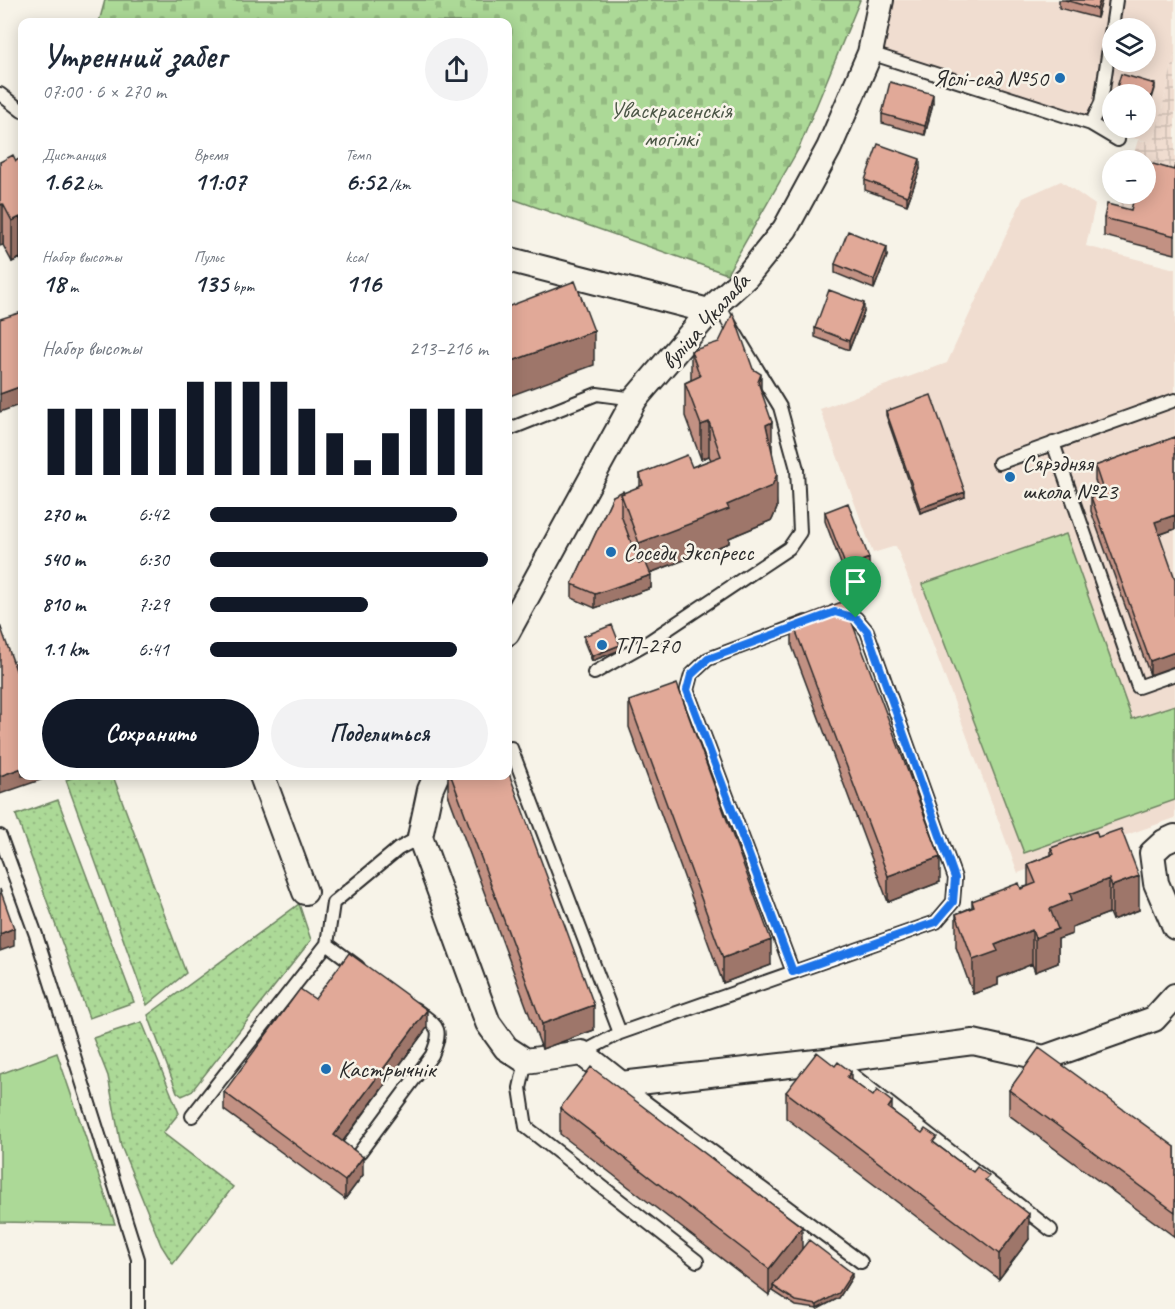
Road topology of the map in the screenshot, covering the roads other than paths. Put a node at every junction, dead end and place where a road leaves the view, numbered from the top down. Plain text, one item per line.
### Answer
1 (881, 0) edge
2 (1116, 0) edge
3 (870, 53) junction
4 (0, 94) edge
5 (18, 108) edge
6 (1091, 124) junction
7 (1118, 140) dead end
8 (512, 260) edge
9 (713, 307) junction
10 (635, 399) junction
11 (1175, 400) edge
12 (512, 428) edge
13 (1053, 443) junction
14 (999, 464) dead end
15 (512, 624) edge
16 (594, 673) dead end
17 (1175, 674) edge
18 (512, 751) edge
19 (263, 780) edge
20 (434, 780) edge
21 (0, 836) edge
22 (420, 837) junction
23 (1175, 837) edge
24 (305, 892) dead end
25 (1175, 927) edge
26 (327, 944) junction
27 (793, 972) junction
28 (373, 978) edge
29 (1175, 996) edge
30 (400, 998) edge
31 (620, 1033) junction
32 (582, 1053) junction
33 (834, 1060) junction
34 (526, 1061) junction
35 (621, 1083) junction
36 (192, 1116) dead end
37 (360, 1152) edge
38 (1051, 1230) dead end
39 (697, 1261) dead end
40 (861, 1262) dead end
41 (138, 1309) edge

1 - 3 street, вуліца Чкалава
2 - 6 lane
3 - 6 lane
3 - 9 street, вуліца Чкалава
4 - 5 lane
6 - 7 lane
8 - 9 street
9 - 10 street, вуліца Чкалава
9 - 16 lane
10 - 12 lane
10 - 15 street, вуліца Чкалава
11 - 13 lane
13 - 14 lane
13 - 17 lane
18 - 31 lane
19 - 24 street
20 - 22 street
21 - 41 lane
22 - 26 lane
22 - 34 street
23 - 25 street
26 - 28 lane
26 - 36 lane
27 - 27 lane
27 - 31 lane
29 - 33 street
30 - 37 lane
31 - 32 lane
32 - 34 street
32 - 35 street
33 - 35 street
33 - 38 lane
34 - 39 lane
35 - 40 lane

